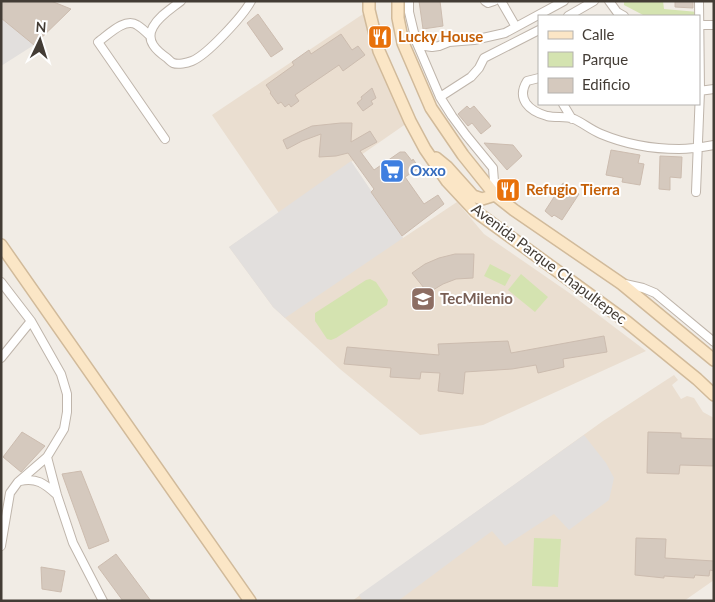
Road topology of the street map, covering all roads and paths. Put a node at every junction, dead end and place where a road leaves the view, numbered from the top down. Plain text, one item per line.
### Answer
1 (181, 1) edge
2 (251, 1) edge
3 (369, 1) edge
4 (398, 1) edge
5 (409, 1) edge
6 (486, 1) edge
7 (494, 1) edge
8 (501, 1) edge
9 (594, 1) edge
10 (598, 1) edge
11 (609, 1) edge
12 (699, 1) edge
13 (563, 2) edge
14 (538, 15) edge
15 (539, 15) edge
16 (568, 15) edge
17 (570, 15) edge
18 (622, 15) edge
19 (699, 15) edge
20 (700, 25) edge
21 (714, 25) edge
22 (516, 27) junction
23 (505, 33) junction
24 (537, 33) edge
25 (150, 36) junction
26 (416, 41) junction
27 (510, 44) junction
28 (538, 78) edge
29 (714, 89) edge
30 (700, 91) edge
31 (440, 97) junction
32 (564, 105) edge
33 (698, 105) edge
34 (572, 119) junction
35 (165, 139) dead end
36 (714, 145) edge
37 (697, 147) junction
38 (425, 149) junction
39 (696, 192) dead end
40 (495, 194) junction
41 (1, 245) edge
42 (1, 282) edge
43 (622, 284) junction
44 (31, 320) junction
45 (714, 342) edge
46 (1, 358) edge
47 (714, 360) edge
48 (714, 395) edge
49 (47, 456) junction
50 (18, 482) junction
51 (56, 494) junction
52 (1, 546) edge
53 (103, 601) edge
54 (250, 601) edge

1 - 25 street
2 - 25 street
3 - 38 main road, Avenida Parque Chapultepec
4 - 40 main road, Avenida Parque Chapultepec
5 - 26 street
6 - 7 street
8 - 22 street
9 - 17 street
10 - 11 street
11 - 18 street
12 - 19 street
13 - 15 street
13 - 16 street
14 - 22 street
20 - 21 street
22 - 23 street
23 - 26 street
23 - 27 street
24 - 27 street
25 - 35 street
26 - 31 street
27 - 31 street
28 - 34 street
29 - 30 street
31 - 40 street
32 - 34 street
33 - 37 street
34 - 37 street
36 - 37 street
37 - 39 street
38 - 40 main road
38 - 48 main road, Avenida Parque Chapultepec
40 - 43 main road, Avenida Parque Chapultepec
41 - 54 main road
42 - 44 street
43 - 45 street
43 - 47 main road, Avenida Parque Chapultepec
44 - 46 street
44 - 49 street
49 - 50 street
49 - 51 street
50 - 51 street
50 - 52 street
51 - 53 street

